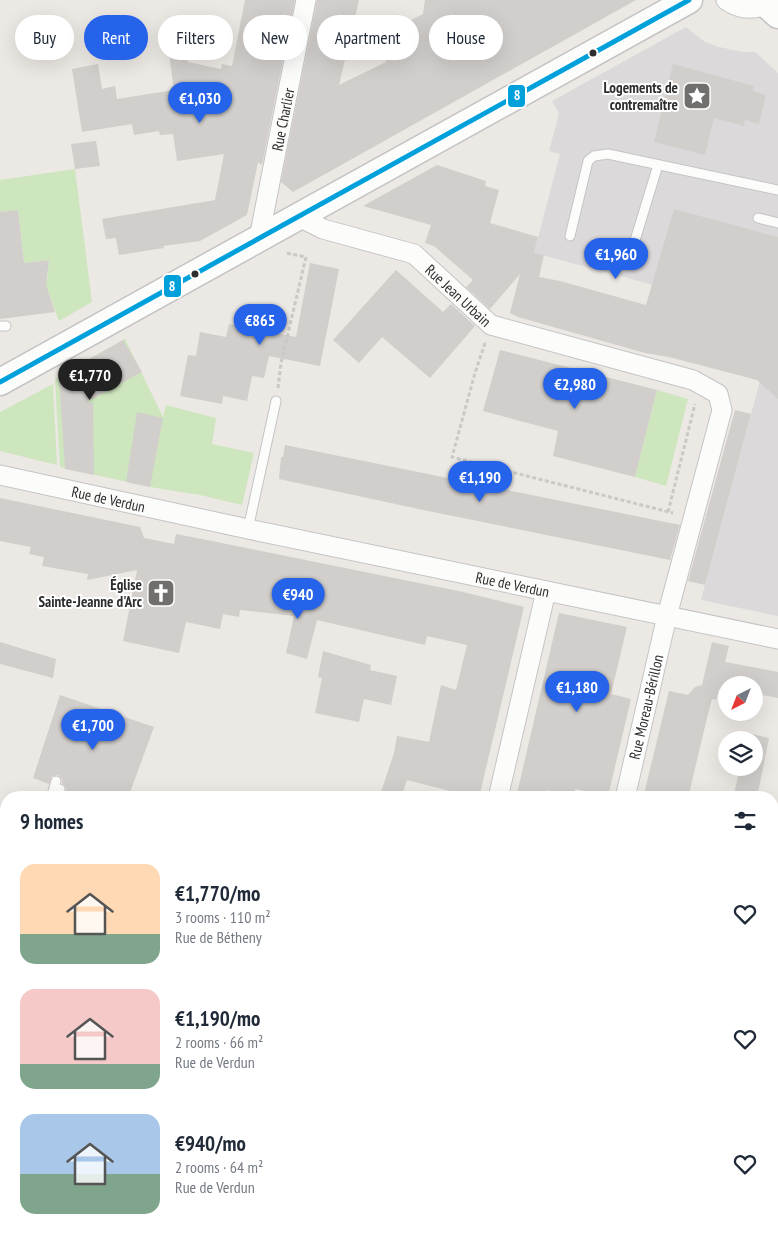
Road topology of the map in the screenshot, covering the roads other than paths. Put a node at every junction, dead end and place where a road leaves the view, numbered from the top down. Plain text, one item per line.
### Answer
1 (306, 0) edge
2 (689, 0) edge
3 (726, 0) edge
4 (773, 6) edge
5 (658, 165) junction
6 (778, 190) edge
7 (297, 216) junction
8 (758, 218) dead end
9 (778, 223) edge
10 (570, 236) dead end
11 (260, 238) junction
12 (629, 260) dead end
13 (0, 382) edge
14 (276, 401) road end
15 (0, 475) edge
16 (248, 529) junction
17 (546, 591) junction
18 (667, 616) junction
19 (778, 639) edge
20 (500, 791) edge
21 (627, 791) edge

1 - 11 street, Rue Charlier
2 - 7 main road
3 - 4 street
5 - 6 lane
5 - 10 lane
5 - 12 lane
7 - 11 main road
7 - 18 street, Rue Jean Urbain
8 - 9 lane
11 - 13 main road
14 - 16 lane
15 - 16 street, Rue de Verdun
16 - 17 street, Rue de Verdun
17 - 18 street, Rue de Verdun
17 - 20 street
18 - 19 street, Rue de Verdun
18 - 21 street, Rue Moreau-Bérillon

